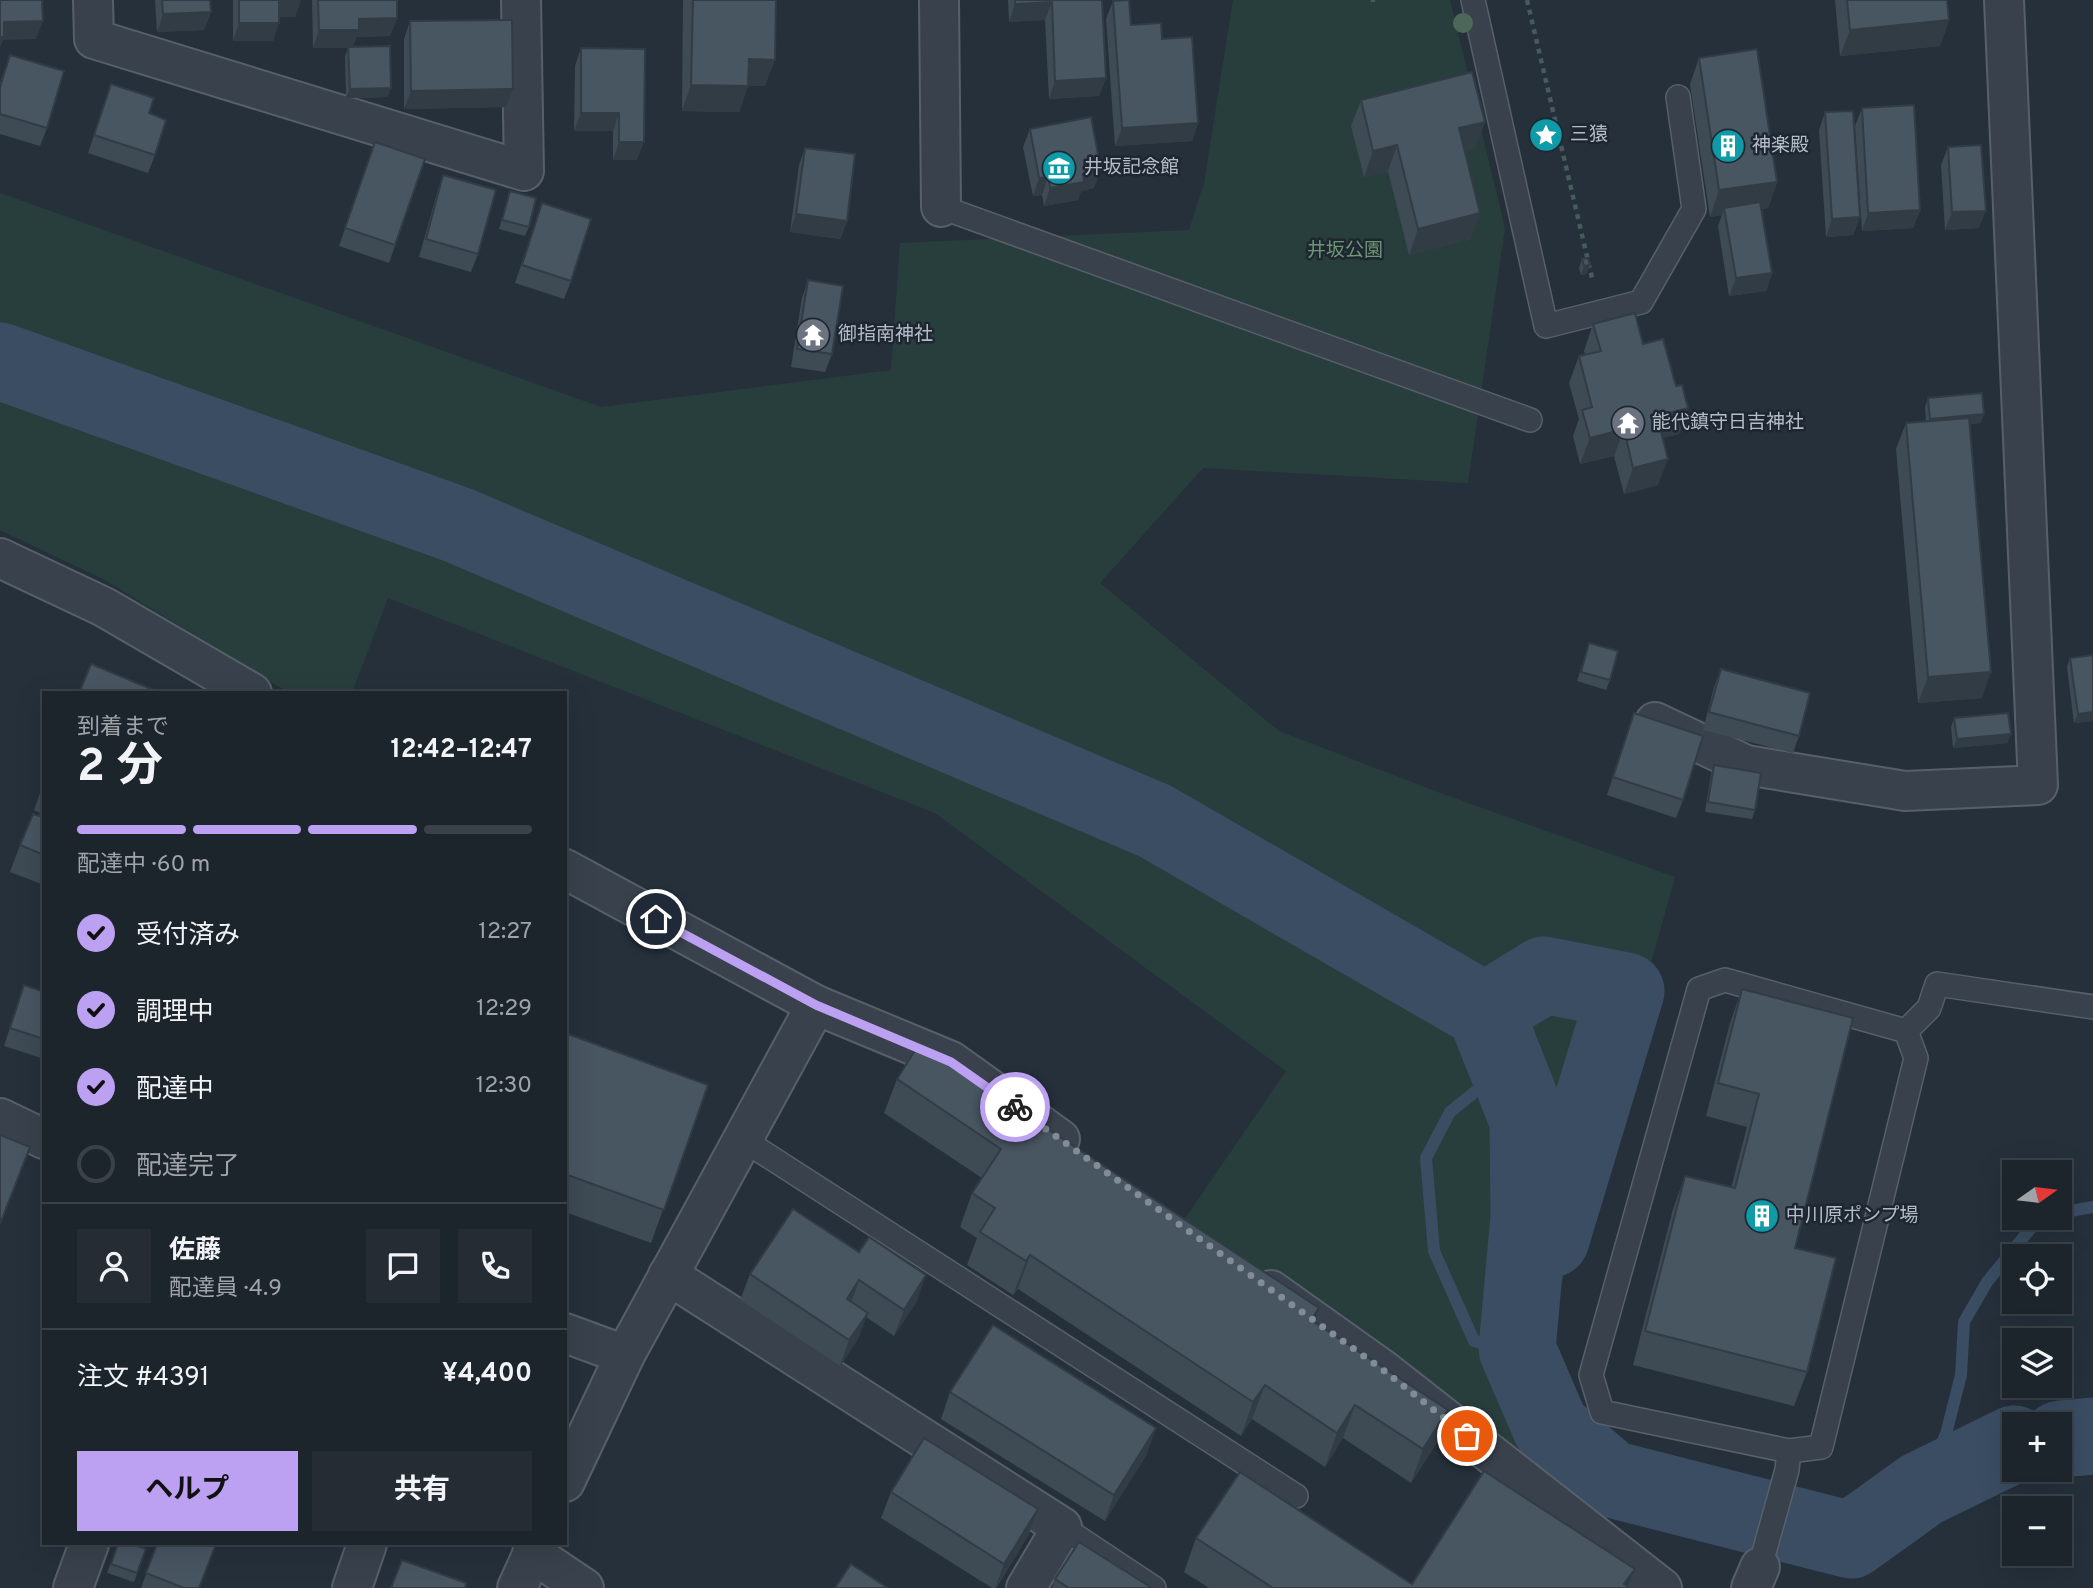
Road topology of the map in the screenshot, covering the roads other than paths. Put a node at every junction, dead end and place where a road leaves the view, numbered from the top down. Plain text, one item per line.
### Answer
1 (93, 0) edge
2 (521, 0) edge
3 (939, 0) edge
4 (1473, 0) edge
5 (2004, 0) edge
6 (1678, 97) dead end
7 (941, 207) joint
8 (1530, 420) dead end
9 (0, 558) edge
10 (249, 691) edge
11 (1646, 719) edge
12 (567, 870) edge
13 (816, 1005) junction
14 (2093, 1007) edge
15 (1906, 1031) junction
16 (0, 1118) edge
17 (42, 1138) edge
18 (742, 1139) junction
19 (1087, 1158) edge
20 (1245, 1272) edge
21 (668, 1275) junction
22 (567, 1334) edge
23 (625, 1355) junction
24 (1788, 1461) junction
25 (567, 1478) edge
26 (1296, 1496) dead end
27 (1062, 1527) junction
28 (89, 1545) edge
29 (368, 1545) edge
30 (535, 1548) edge
31 (1755, 1577) edge
32 (74, 1588) edge
33 (352, 1588) edge
34 (517, 1588) edge
35 (584, 1588) edge
36 (1026, 1588) edge
37 (1154, 1588) edge
38 (1662, 1588) edge

1 - 2 street
3 - 7 street
4 - 6 lane
5 - 11 street
7 - 8 lane
9 - 10 street
12 - 13 street
13 - 18 street
13 - 19 street
14 - 15 lane
15 - 24 lane
15 - 24 lane
16 - 17 street
18 - 21 street
18 - 26 lane
20 - 38 street
21 - 23 street
21 - 27 street
22 - 23 street
23 - 25 street
24 - 31 lane
27 - 36 street
27 - 37 lane
28 - 32 street
29 - 33 street
30 - 34 street
30 - 35 street

